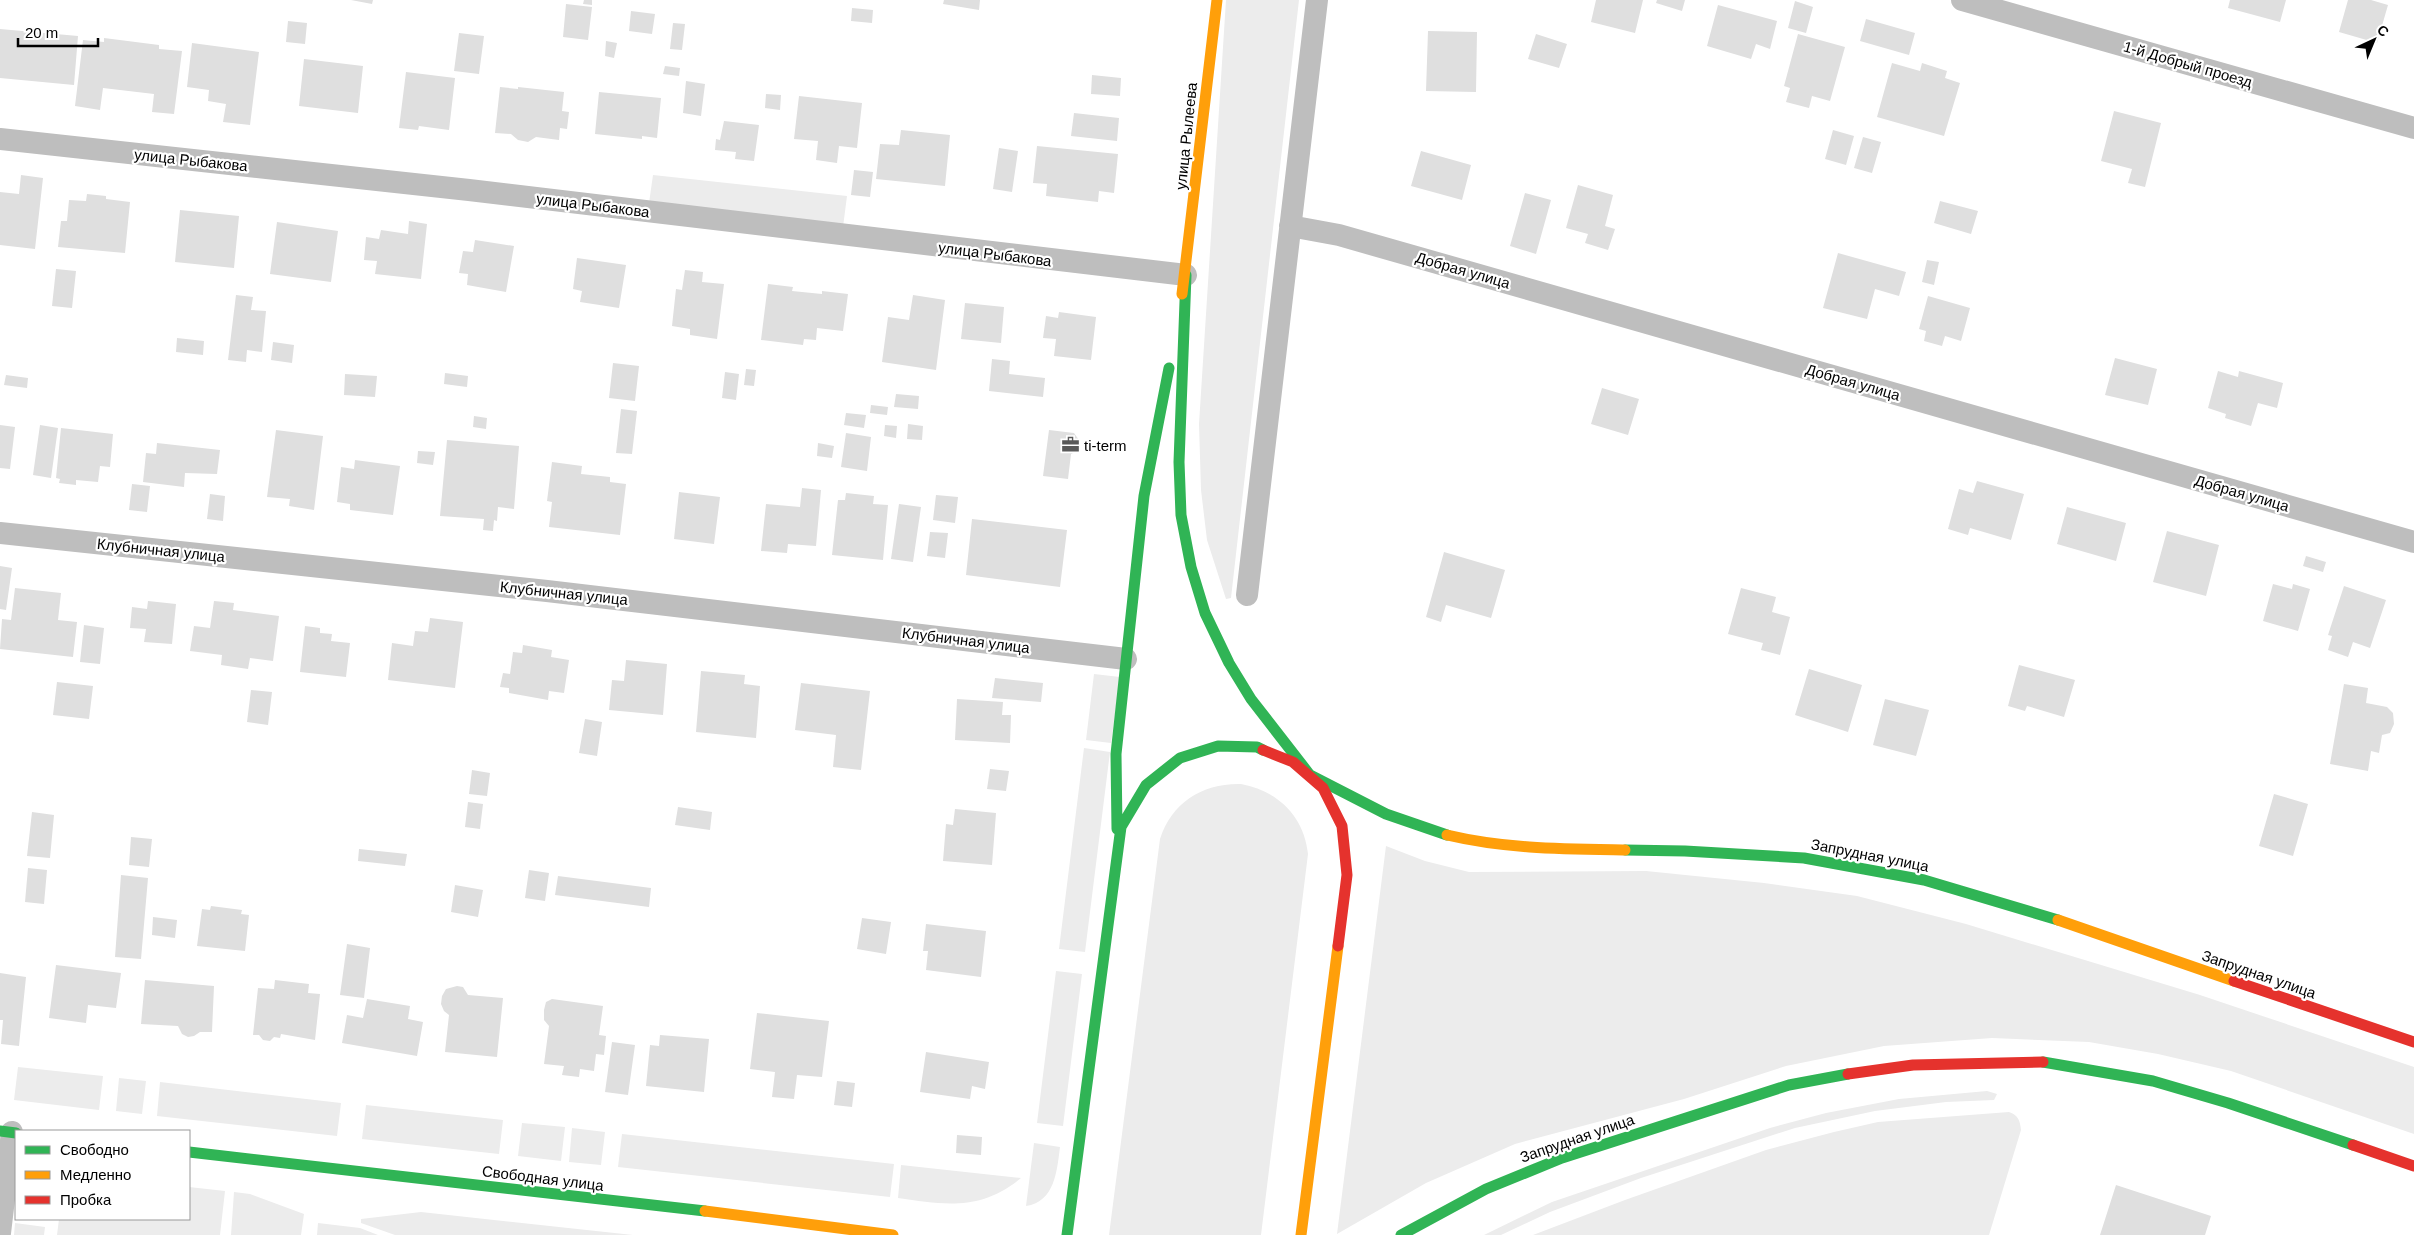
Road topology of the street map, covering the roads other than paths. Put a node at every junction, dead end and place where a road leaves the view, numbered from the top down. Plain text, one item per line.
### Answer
1 (1217, 0) edge
2 (1317, 0) edge
3 (1962, 0) edge
4 (2414, 128) edge
5 (0, 139) edge
6 (1290, 226) junction
7 (1186, 275) junction
8 (0, 533) edge
9 (2414, 542) edge
10 (1247, 595) dead end
11 (1126, 659) junction
12 (1310, 775) junction
13 (1117, 848) junction
14 (2412, 1035) edge
15 (10, 1132) edge
16 (190, 1152) edge
17 (2414, 1166) edge
18 (0, 1233) edge
19 (893, 1235) edge
20 (1068, 1235) edge
21 (1301, 1235) edge
22 (1401, 1235) edge

1 - 7 main road, улица Рылеева
2 - 6 street
3 - 4 street, 1-й Добрый проезд
5 - 7 street, улица Рыбакова
6 - 9 street, Добрая улица
6 - 10 street
7 - 11 main road, улица Рылеева
7 - 12 main road, улица Рылеева
8 - 11 street, Клубничная улица
11 - 13 main road, улица Рылеева
12 - 13 main road
12 - 14 main road, Запрудная улица
12 - 21 main road
13 - 20 main road
15 - 18 street
16 - 19 main road, Свободная улица
17 - 22 main road, Запрудная улица

